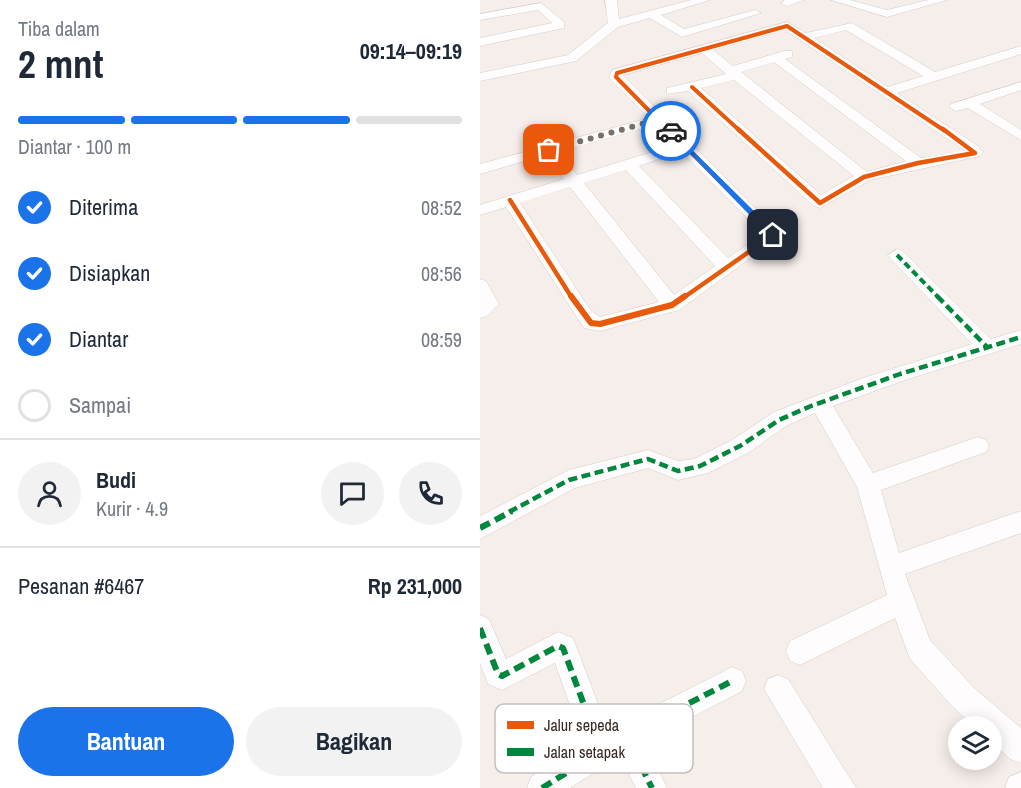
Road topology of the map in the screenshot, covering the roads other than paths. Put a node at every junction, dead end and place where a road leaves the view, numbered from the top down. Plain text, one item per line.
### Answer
1 (611, 0) edge
2 (704, 0) edge
3 (837, 0) edge
4 (941, 0) edge
5 (755, 13) dead end
6 (652, 14) junction
7 (480, 17) edge
8 (614, 24) junction
9 (804, 37) junction
10 (480, 42) edge
11 (704, 49) junction
12 (791, 53) dead end
13 (1018, 54) edge
14 (776, 58) junction
15 (734, 73) junction
16 (480, 77) edge
17 (936, 78) junction
18 (692, 87) junction
19 (1019, 89) edge
20 (672, 91) dead end
21 (888, 92) junction
22 (970, 103) junction
23 (956, 108) dead end
24 (660, 119) junction
25 (1021, 136) edge
26 (549, 150) junction
27 (657, 155) dead end
28 (918, 162) junction
29 (629, 164) junction
30 (480, 170) edge
31 (864, 177) junction
32 (574, 182) junction
33 (510, 200) junction
34 (481, 210) edge
35 (897, 255) dead end
36 (726, 267) junction
37 (480, 285) edge
38 (672, 305) junction
39 (480, 311) edge
40 (1021, 337) edge
41 (987, 347) junction
42 (820, 403) junction
43 (978, 446) dead end
44 (868, 485) junction
45 (1021, 522) edge
46 (480, 528) edge
47 (891, 568) junction
48 (902, 601) junction
49 (480, 628) edge
50 (800, 651) dead end
51 (732, 681) dead end
52 (778, 689) dead end
53 (593, 704) edge
54 (688, 704) edge
55 (1021, 748) edge
56 (566, 773) edge
57 (639, 773) edge
58 (542, 788) edge
59 (652, 788) edge
60 (841, 788) edge

1 - 8 street
2 - 6 street
3 - 4 street
5 - 6 street
6 - 8 street
7 - 10 street
8 - 16 street
9 - 11 street
9 - 17 street
9 - 21 street
11 - 15 street
11 - 24 street
12 - 14 street
13 - 17 street
14 - 15 street
14 - 28 street
15 - 18 street
15 - 31 street
17 - 21 street
18 - 20 street
18 - 31 street
19 - 22 street
21 - 28 street
22 - 23 street
22 - 25 street
24 - 26 street
24 - 36 street
26 - 30 street
26 - 32 street
27 - 29 street
28 - 31 street
29 - 32 street
29 - 36 street
32 - 33 street
32 - 38 street
33 - 34 street
33 - 38 street
35 - 41 street
36 - 38 street
37 - 39 street
40 - 41 street
41 - 42 street
42 - 44 street
42 - 46 street
43 - 44 street
44 - 47 street
45 - 47 street
47 - 48 street
48 - 50 street
48 - 55 street
49 - 53 street
51 - 54 street
52 - 60 street
56 - 58 street
57 - 59 street

